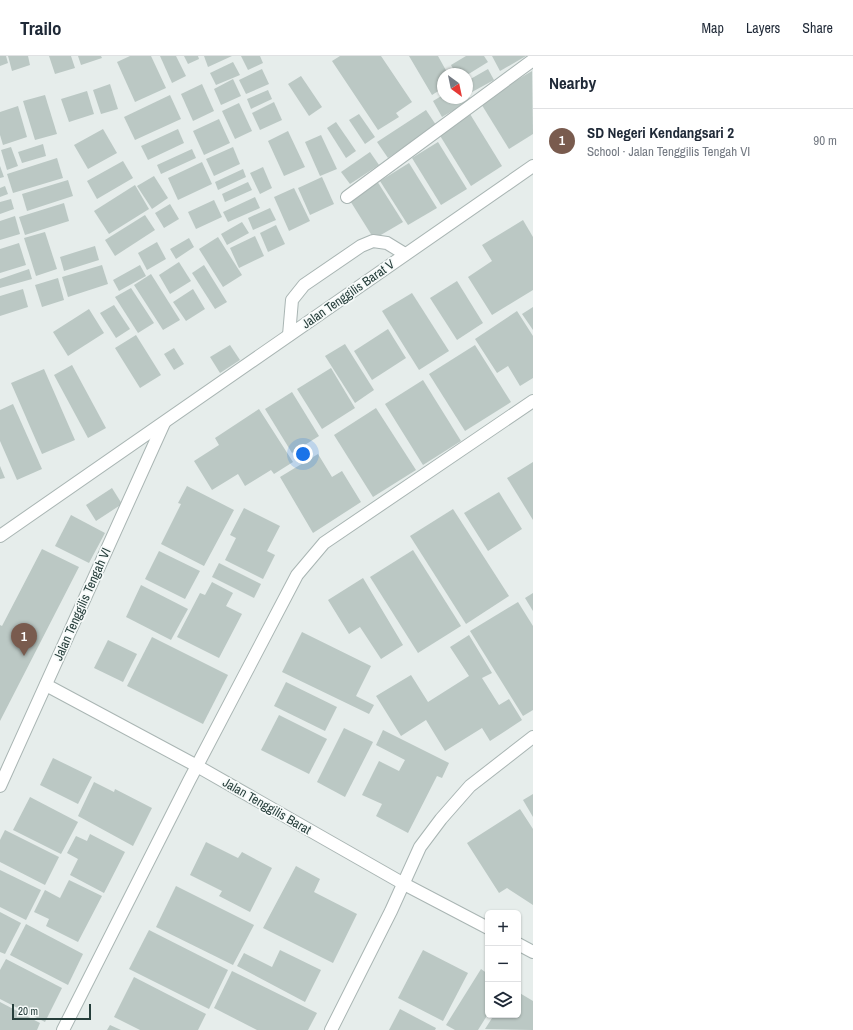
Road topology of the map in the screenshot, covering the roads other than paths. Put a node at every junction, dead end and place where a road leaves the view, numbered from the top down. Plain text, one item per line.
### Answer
1 (533, 60) edge
2 (533, 166) edge
3 (347, 197) dead end
4 (406, 254) junction
5 (289, 335) junction
6 (533, 401) edge
7 (164, 422) junction
8 (0, 536) edge
9 (46, 685) junction
10 (533, 737) edge
11 (197, 766) junction
12 (0, 786) edge
13 (404, 884) junction
14 (485, 926) edge
15 (521, 946) edge
16 (533, 952) edge
17 (63, 1030) edge
18 (331, 1030) edge

1 - 3 street
2 - 4 street, Jalan Tenggilis Barat V
4 - 5 street, Jalan Tenggilis Barat V
4 - 5 street
5 - 7 street, Jalan Tenggilis Barat V
6 - 11 street
7 - 8 street, Jalan Tenggilis Barat V
7 - 9 street, Jalan Tenggilis Tengah VI
9 - 11 street, Jalan Tenggilis Barat
9 - 12 street, Jalan Tenggilis Tengah VI
10 - 13 street
11 - 13 street, Jalan Tenggilis Barat
11 - 17 street
13 - 14 street, Jalan Tenggilis Barat
13 - 18 street
15 - 16 street

